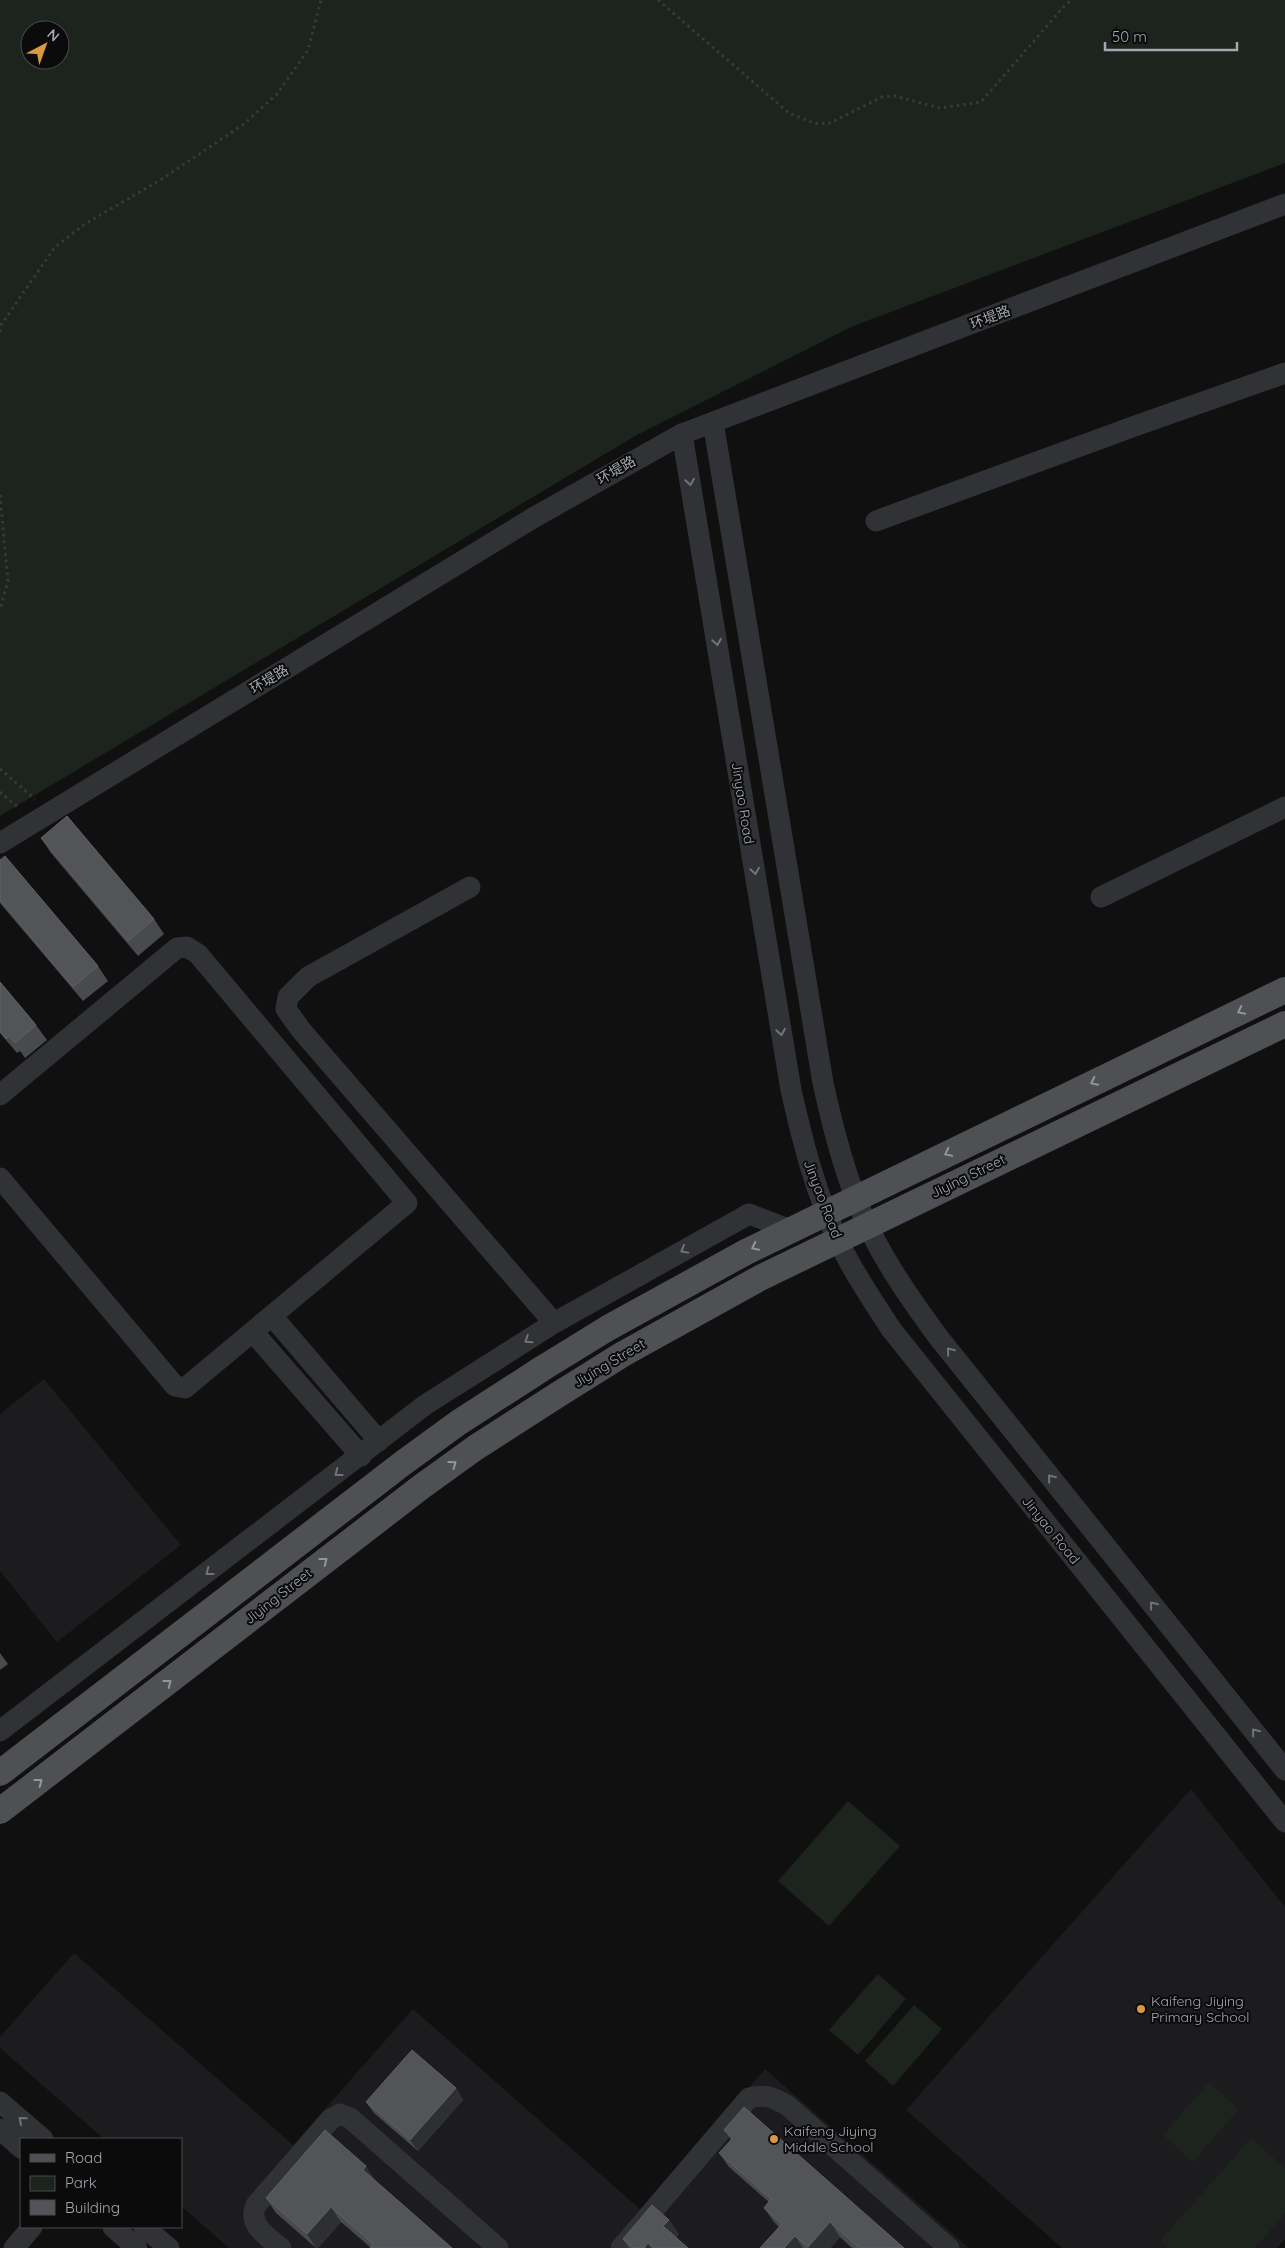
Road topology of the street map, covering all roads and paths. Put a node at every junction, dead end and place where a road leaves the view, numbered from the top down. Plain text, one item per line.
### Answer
1 (321, 0) edge
2 (658, 0) edge
3 (1073, 0) edge
4 (1065, 2) edge
5 (1285, 204) edge
6 (0, 332) edge
7 (1285, 373) edge
8 (713, 422) junction
9 (682, 434) junction
10 (0, 495) edge
11 (876, 521) dead end
12 (0, 609) edge
13 (0, 769) edge
14 (0, 792) edge
15 (1285, 807) edge
16 (43, 817) junction
17 (0, 843) edge
18 (470, 887) dead end
19 (1101, 897) dead end
20 (1285, 990) edge
21 (1285, 1024) edge
22 (0, 1095) edge
23 (0, 1178) edge
24 (856, 1198) junction
25 (826, 1212) junction
26 (868, 1225) junction
27 (791, 1230) junction
28 (838, 1240) junction
29 (272, 1316) junction
30 (554, 1323) junction
31 (253, 1332) junction
32 (379, 1442) junction
33 (361, 1456) junction
34 (0, 1732) edge
35 (1285, 1770) edge
36 (0, 1774) edge
37 (0, 1811) edge
38 (1285, 1822) edge
39 (0, 2102) edge
40 (0, 2129) edge
41 (42, 2138) edge
42 (20, 2147) edge
43 (31, 2228) edge
44 (114, 2228) edge
45 (145, 2228) edge
46 (14, 2248) edge
47 (137, 2248) edge
48 (169, 2248) edge
49 (281, 2248) edge
50 (498, 2248) edge
51 (621, 2248) edge
52 (949, 2248) edge

1 - 6 path
2 - 4 path
3 - 4 path
5 - 8 street, 环堤路
7 - 11 street
8 - 9 street, 环堤路
8 - 24 street
9 - 16 street, 环堤路
9 -> 25 street, Jinyao Road
10 - 12 path
13 - 16 path
14 - 16 path
15 - 19 street
16 - 17 street, 环堤路
18 - 30 street
20 -> 24 main road
21 - 26 main road, Jiying Street
22 - 29 street
23 - 31 street
24 - 25 main road
24 - 26 street
25 - 27 main road
25 - 28 street, Jinyao Road
26 - 28 main road, Jiying Street
35 -> 26 street
27 -> 30 street
27 -> 36 main road
37 -> 28 main road, Jiying Street
28 - 38 street, Jinyao Road
29 - 31 street
29 - 32 street
30 -> 32 street
31 - 33 street
32 - 33 street
33 -> 34 street
41 -> 39 street
40 - 42 street
43 - 46 street
44 - 47 street
45 - 48 street
49 - 50 street
51 - 52 street

